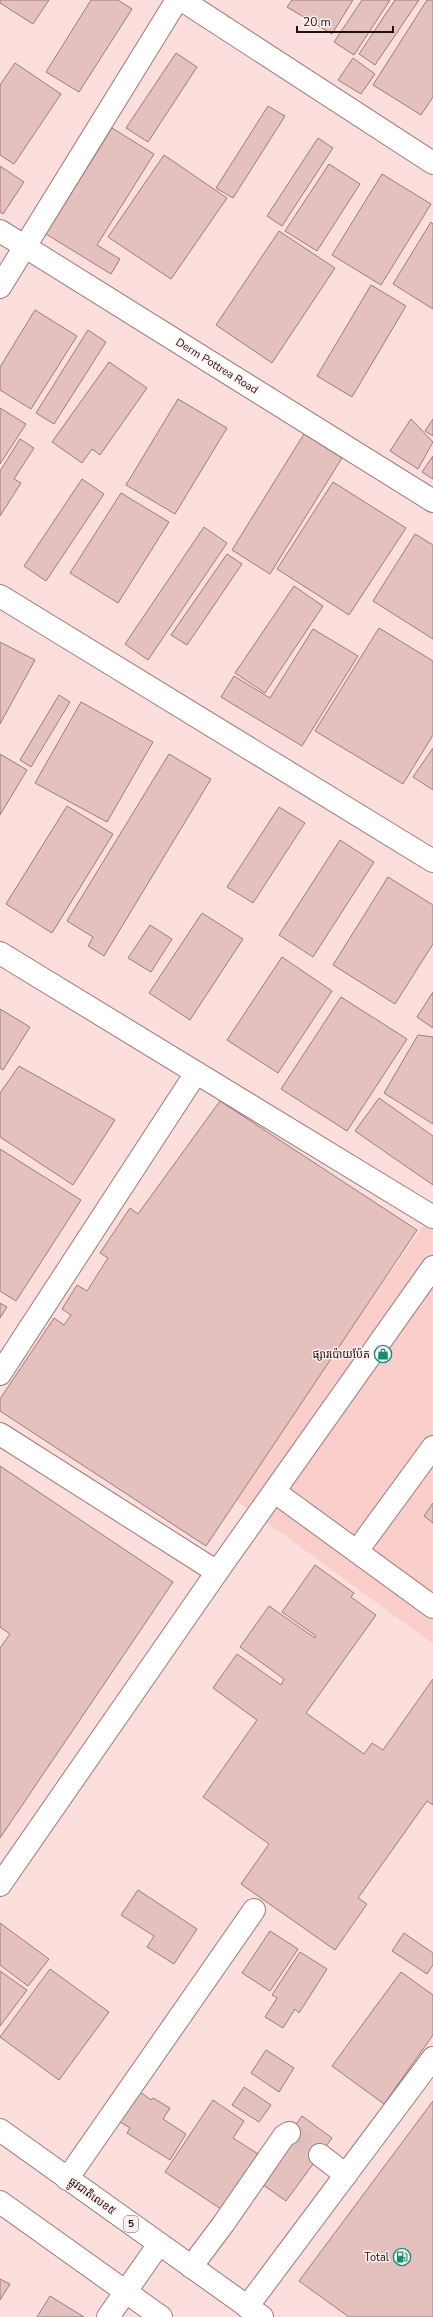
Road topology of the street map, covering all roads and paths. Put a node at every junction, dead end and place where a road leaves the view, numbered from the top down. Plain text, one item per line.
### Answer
1 (177, 0) edge
2 (182, 0) edge
3 (433, 162) edge
4 (0, 231) edge
5 (25, 247) junction
6 (0, 287) edge
7 (433, 500) edge
8 (0, 596) edge
9 (433, 861) edge
10 (0, 953) edge
11 (196, 1073) junction
12 (433, 1216) edge
13 (433, 1268) edge
14 (0, 1374) edge
15 (0, 1434) edge
16 (433, 1447) edge
17 (275, 1492) junction
18 (357, 1551) junction
19 (217, 1572) junction
20 (433, 1607) edge
21 (0, 1885) edge
22 (254, 1910) dead end
23 (433, 2058) edge
24 (0, 2130) edge
25 (289, 2133) dead end
26 (320, 2155) tunnel mouth
27 (346, 2175) junction
28 (67, 2179) junction
29 (0, 2202) edge
30 (159, 2244) junction
31 (191, 2267) junction
32 (125, 2291) junction
33 (255, 2312) edge
34 (108, 2317) edge
35 (162, 2317) edge

1 - 5 main road
2 - 3 main road
4 - 5 main road, Derm Pottrea Road
5 - 6 main road
5 - 7 main road, Derm Pottrea Road
8 - 9 main road
10 - 11 main road
11 - 12 main road
11 - 14 main road
13 - 17 main road
15 - 19 main road
16 - 18 main road
17 - 18 main road
17 - 19 main road
18 - 20 main road
19 - 21 main road
22 - 28 main road
23 - 27 main road
24 - 28 main road, ផ្លូវជាតិលេខ៥ / 5
25 - 31 main road
26 - 27 main road
27 - 33 main road
28 - 30 main road, ផ្លូវជាតិលេខ៥ / 5
29 - 32 main road
30 - 31 main road, ផ្លូវជាតិលេខ៥ / 5
30 - 32 main road
31 - 33 main road, ផ្លូវជាតិលេខ៥ / 5
32 - 34 main road
32 - 35 main road

